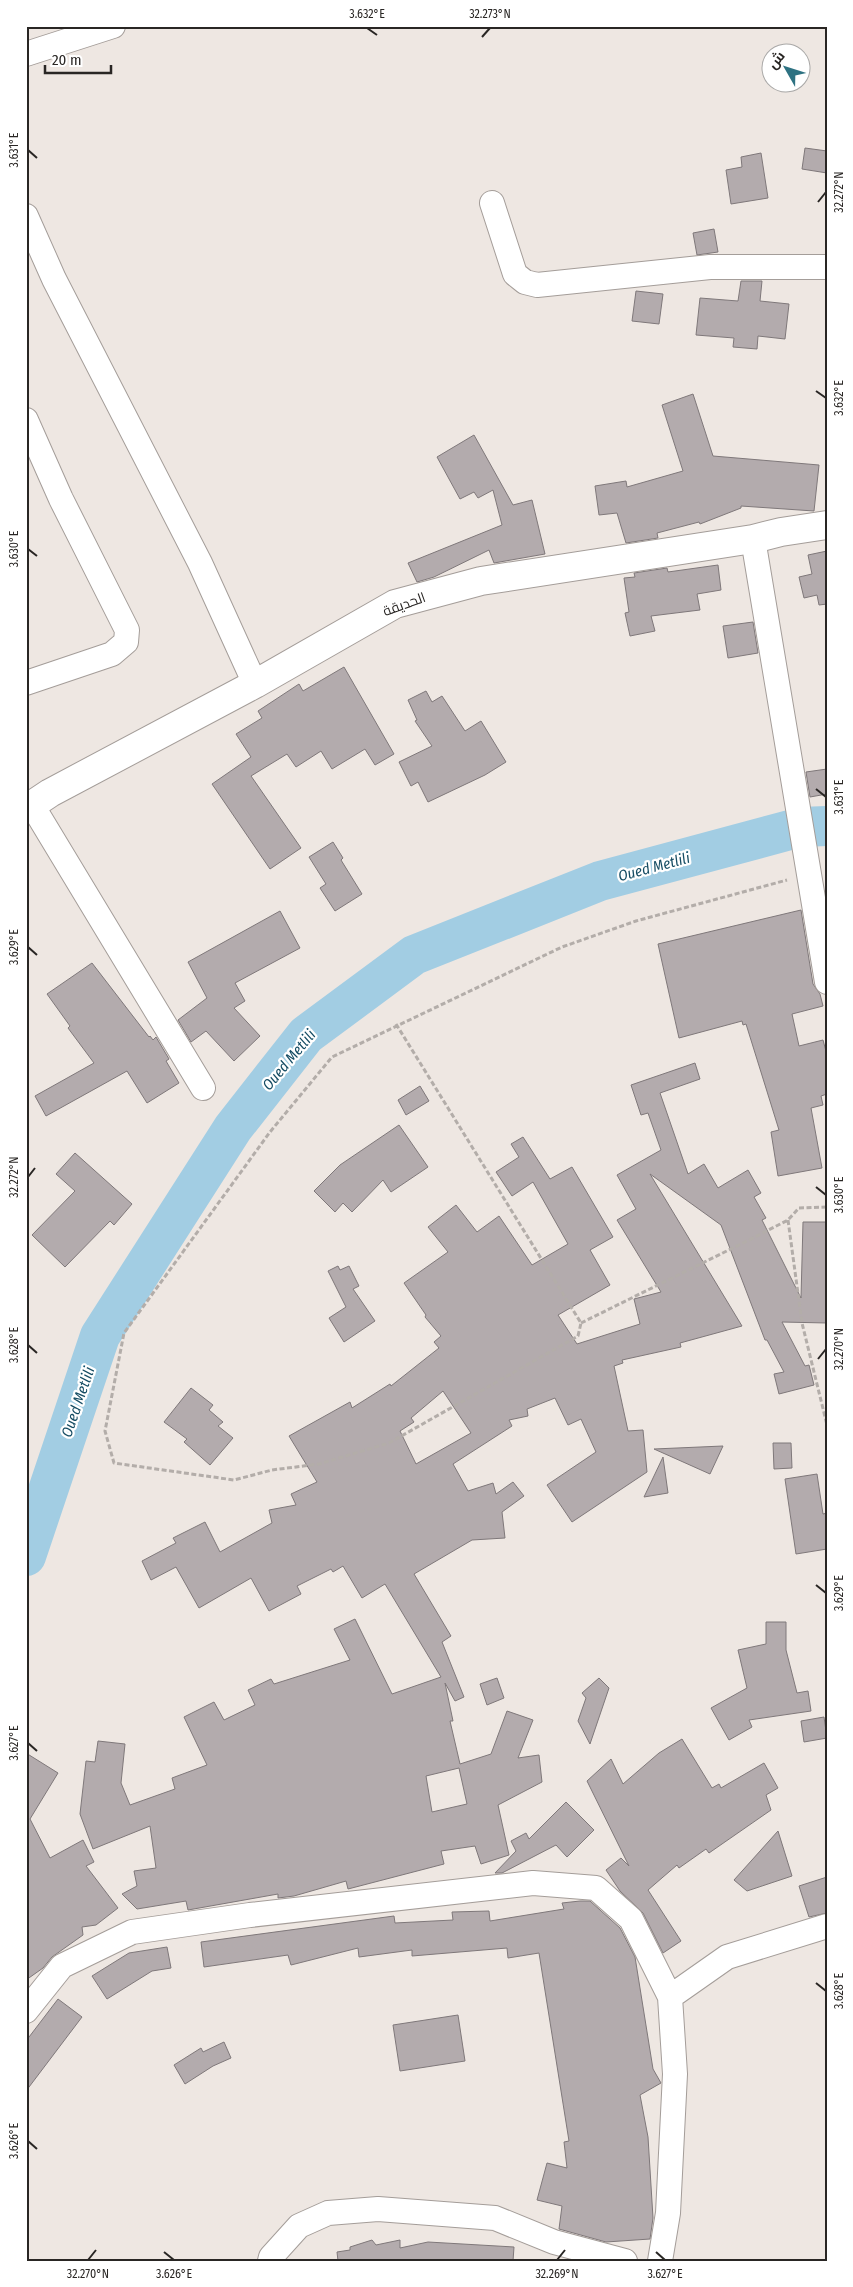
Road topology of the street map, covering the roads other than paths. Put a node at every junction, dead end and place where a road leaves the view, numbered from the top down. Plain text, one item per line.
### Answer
1 (113, 26) edge
2 (26, 54) edge
3 (492, 203) dead end
4 (26, 216) edge
5 (827, 267) edge
6 (26, 420) edge
7 (826, 521) edge
8 (753, 539) junction
9 (26, 683) edge
10 (255, 684) junction
11 (29, 807) edge
12 (827, 982) edge
13 (203, 1088) dead end
14 (827, 1926) edge
15 (670, 1997) junction
16 (26, 2012) edge
17 (270, 2261) edge
18 (625, 2261) edge
19 (660, 2261) edge

1 - 2 street
3 - 5 street
4 - 10 street
6 - 9 street
7 - 8 street, الحديقة
8 - 10 street, الحديقة
8 - 12 street
10 - 11 street, الحديقة
11 - 13 street
14 - 15 street
15 - 16 street
15 - 19 street
17 - 18 street

